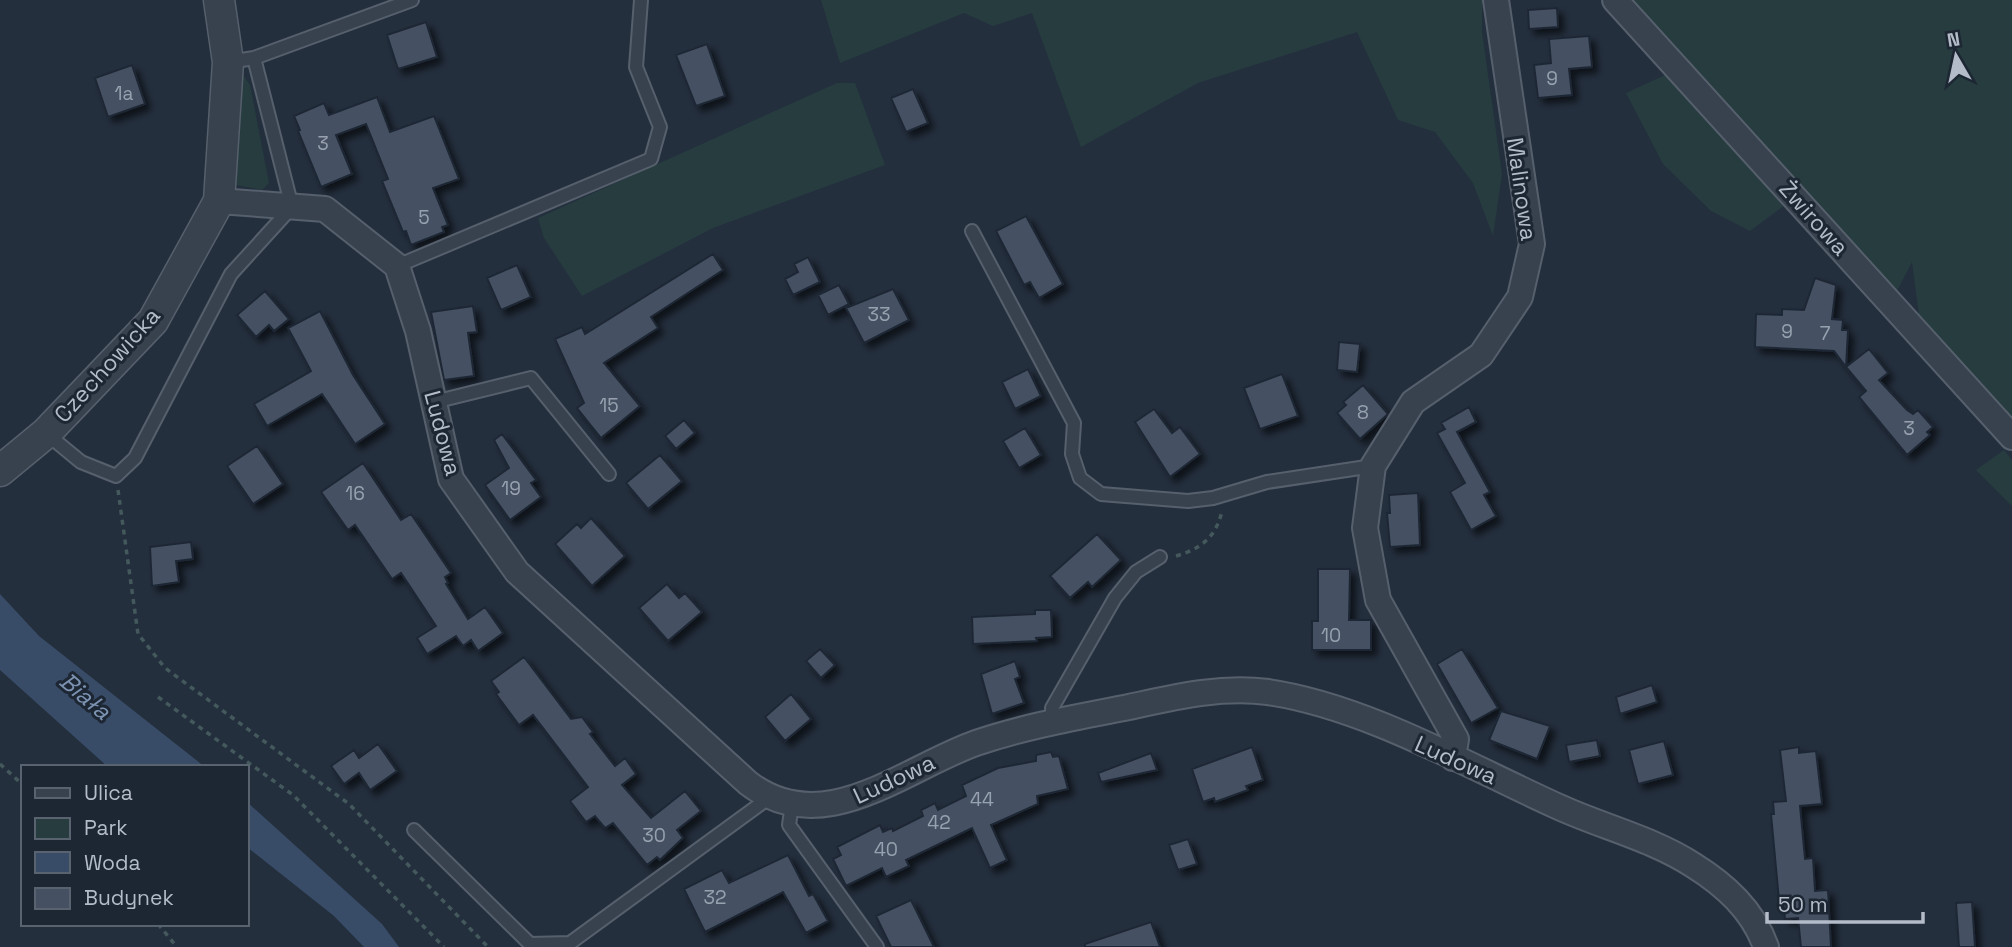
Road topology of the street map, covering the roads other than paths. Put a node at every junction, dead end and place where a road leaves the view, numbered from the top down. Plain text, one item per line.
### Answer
1 (219, 0) edge
2 (412, 0) edge
3 (641, 0) edge
4 (1496, 0) edge
5 (1615, 0) edge
6 (241, 60) junction
7 (219, 201) junction
8 (292, 207) junction
9 (972, 231) dead end
10 (397, 266) junction
11 (434, 402) junction
12 (46, 433) junction
13 (2012, 437) edge
14 (1373, 466) junction
15 (0, 471) edge
16 (609, 474) dead end
17 (1160, 557) road end
18 (1053, 723) junction
19 (1453, 758) junction
20 (781, 801) junction
21 (414, 830) dead end
22 (877, 947) edge
23 (1766, 947) edge

1 - 6 street, Czechowicka
2 - 6 lane
3 - 10 lane
4 - 14 street, Malinowa
5 - 13 street, Żwirowa
6 - 7 street, Czechowicka
6 - 8 lane
7 - 8 street
7 - 12 street, Czechowicka
8 - 10 street
8 - 12 lane
9 - 14 lane
10 - 11 street, Ludowa
11 - 16 lane
11 - 20 street, Ludowa
12 - 15 street, Czechowicka
14 - 19 street, Malinowa
17 - 18 lane
18 - 19 street, Ludowa
18 - 20 street, Ludowa
19 - 23 street, Ludowa
20 - 21 lane
20 - 22 lane

